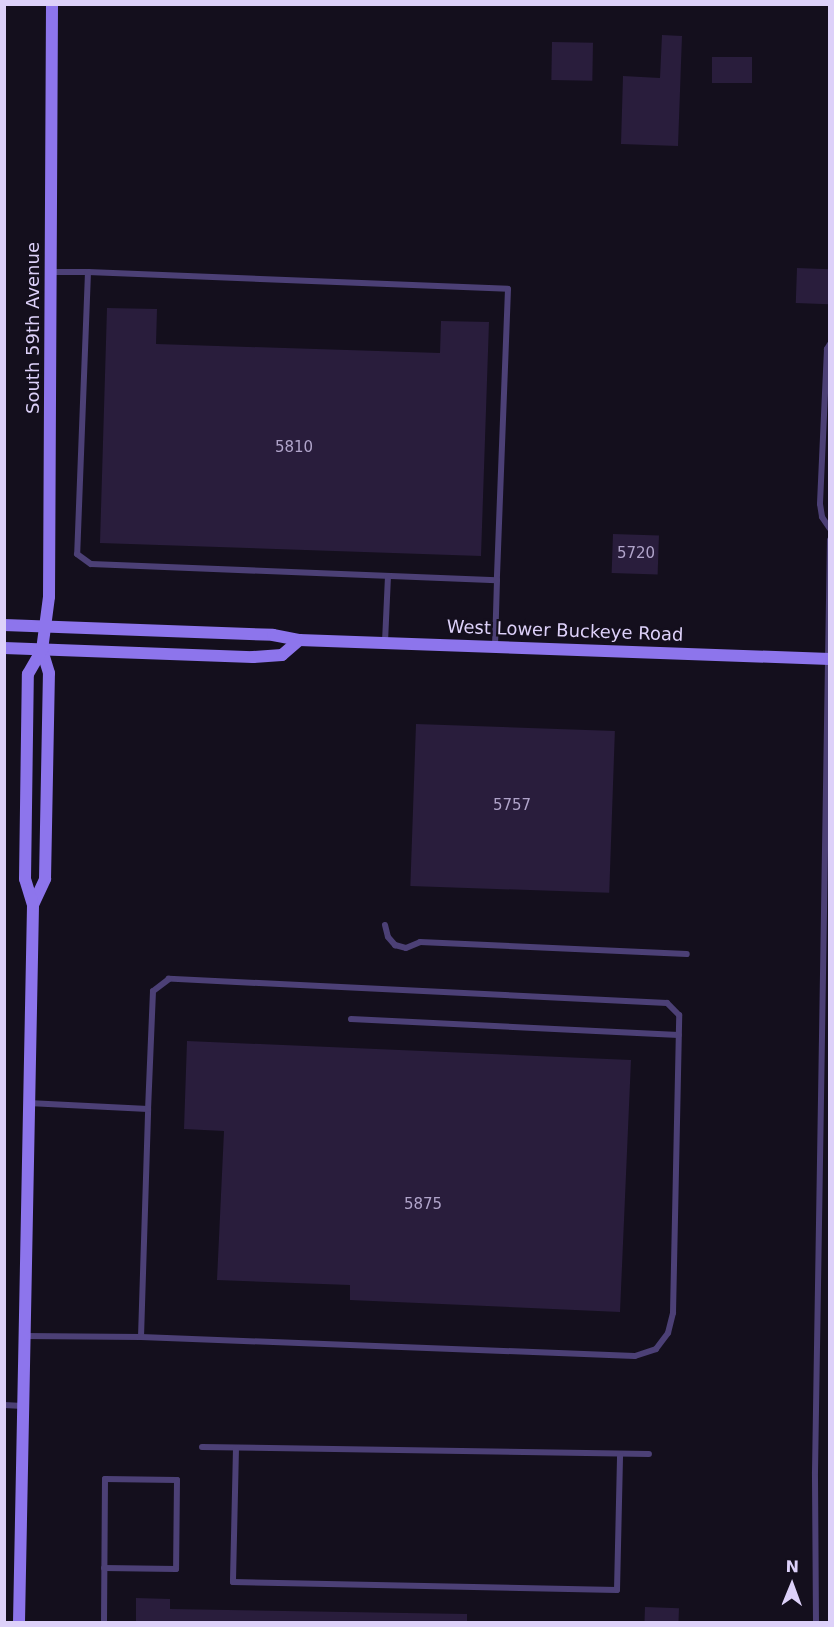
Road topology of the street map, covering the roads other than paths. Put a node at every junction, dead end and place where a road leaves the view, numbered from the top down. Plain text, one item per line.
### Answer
1 (52, 4) edge
2 (51, 272) junction
3 (88, 272) junction
4 (830, 344) edge
5 (830, 529) edge
6 (830, 540) edge
7 (388, 576) junction
8 (497, 580) junction
9 (4, 625) edge
10 (45, 626) junction
11 (299, 640) junction
12 (385, 642) junction
13 (495, 646) junction
14 (4, 648) edge
15 (42, 650) junction
16 (829, 659) edge
17 (33, 905) junction
18 (385, 925) dead end
19 (687, 954) dead end
20 (351, 1019) dead end
21 (679, 1035) junction
22 (27, 1103) junction
23 (148, 1108) junction
24 (24, 1336) junction
25 (141, 1337) junction
26 (4, 1405) edge
27 (23, 1406) junction
28 (202, 1447) dead end
29 (236, 1448) junction
30 (620, 1454) junction
31 (649, 1454) dead end
32 (105, 1568) junction
33 (19, 1623) edge
34 (104, 1623) edge
35 (816, 1623) edge

1 - 2 main road, South 59th Avenue
2 - 3 lane
2 - 10 main road, South 59th Avenue
3 - 7 lane
3 - 8 lane
4 - 5 lane
6 - 16 lane
7 - 8 lane
7 - 12 lane
8 - 13 lane
9 - 10 main road, West Lower Buckeye Road
10 - 11 main road, West Lower Buckeye Road
10 - 15 main road, South 59th Avenue
11 - 12 main road, West Lower Buckeye Road
11 - 15 main road
12 - 13 main road, West Lower Buckeye Road
13 - 16 main road, West Lower Buckeye Road
14 - 15 main road
15 - 17 main road, South 59th Avenue
15 - 17 main road, South 59th Avenue
16 - 35 lane
17 - 22 main road, South 59th Avenue
18 - 19 lane
20 - 21 lane
21 - 23 lane
21 - 25 lane
22 - 23 lane
22 - 24 main road, South 59th Avenue
23 - 25 lane
24 - 25 lane
24 - 27 main road, South 59th Avenue
26 - 27 lane
27 - 33 main road, South 59th Avenue
28 - 29 lane
29 - 30 lane
29 - 30 lane
30 - 31 lane
32 - 32 lane
32 - 34 lane

